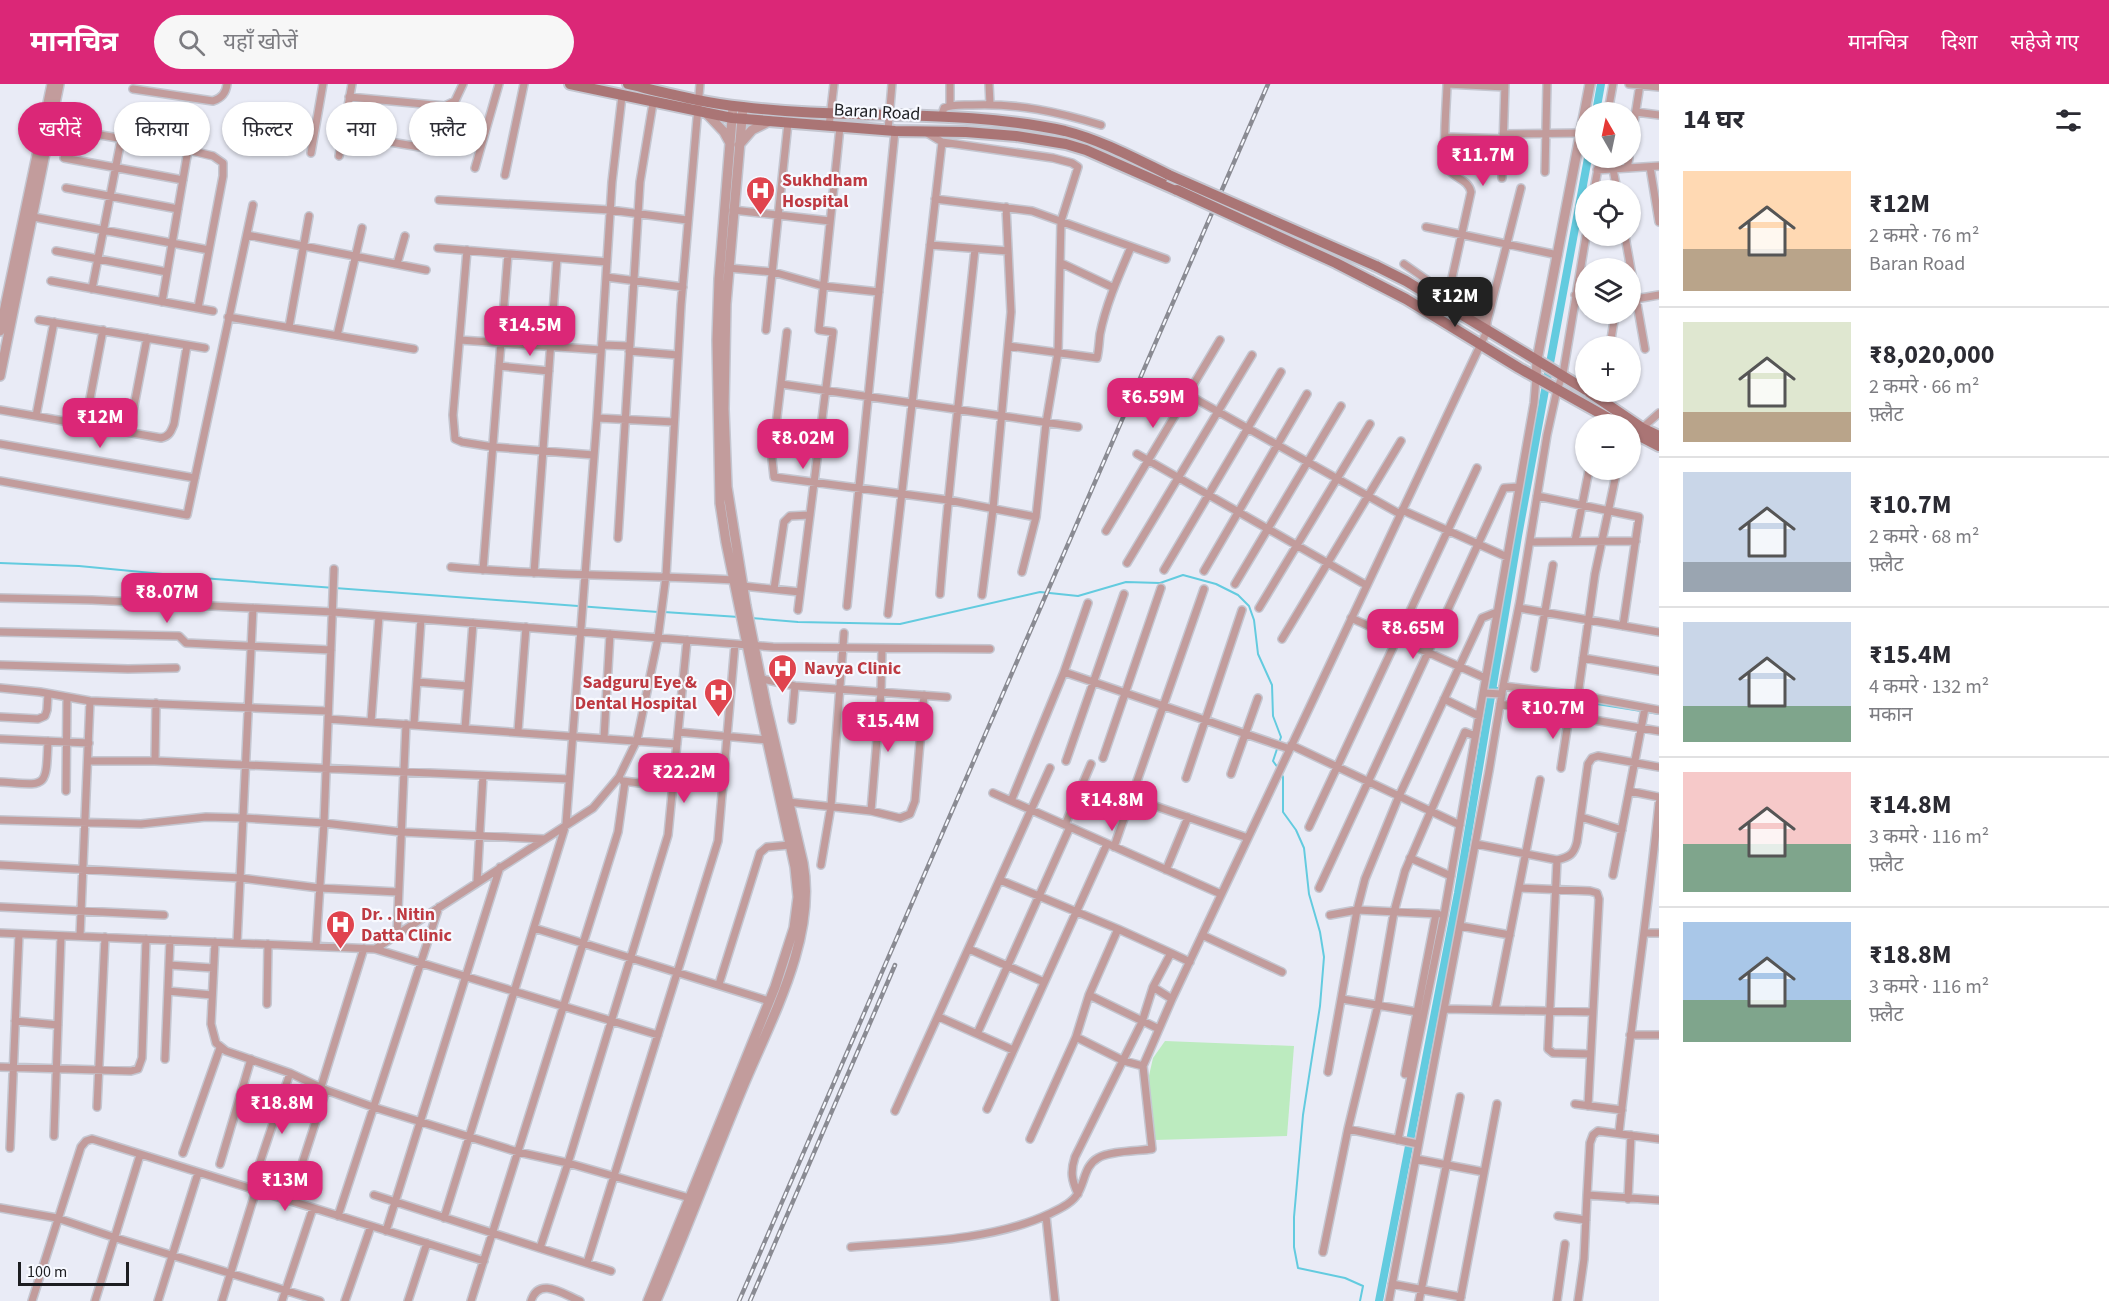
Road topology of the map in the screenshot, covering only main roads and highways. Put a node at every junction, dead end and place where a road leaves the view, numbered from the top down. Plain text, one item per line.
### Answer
1 (570, 84) edge
2 (628, 84) edge
3 (658, 87) edge
4 (1575, 383) edge
5 (1603, 402) edge
6 (1593, 414) edge
7 (1659, 436) edge
8 (1641, 437) edge
9 (1659, 446) edge

1 - 6 main road, Baran Road, bridge
2 - 3 main road, Baran Road
3 - 4 main road, Baran Road, bridge
5 - 7 main road
8 - 9 main road

